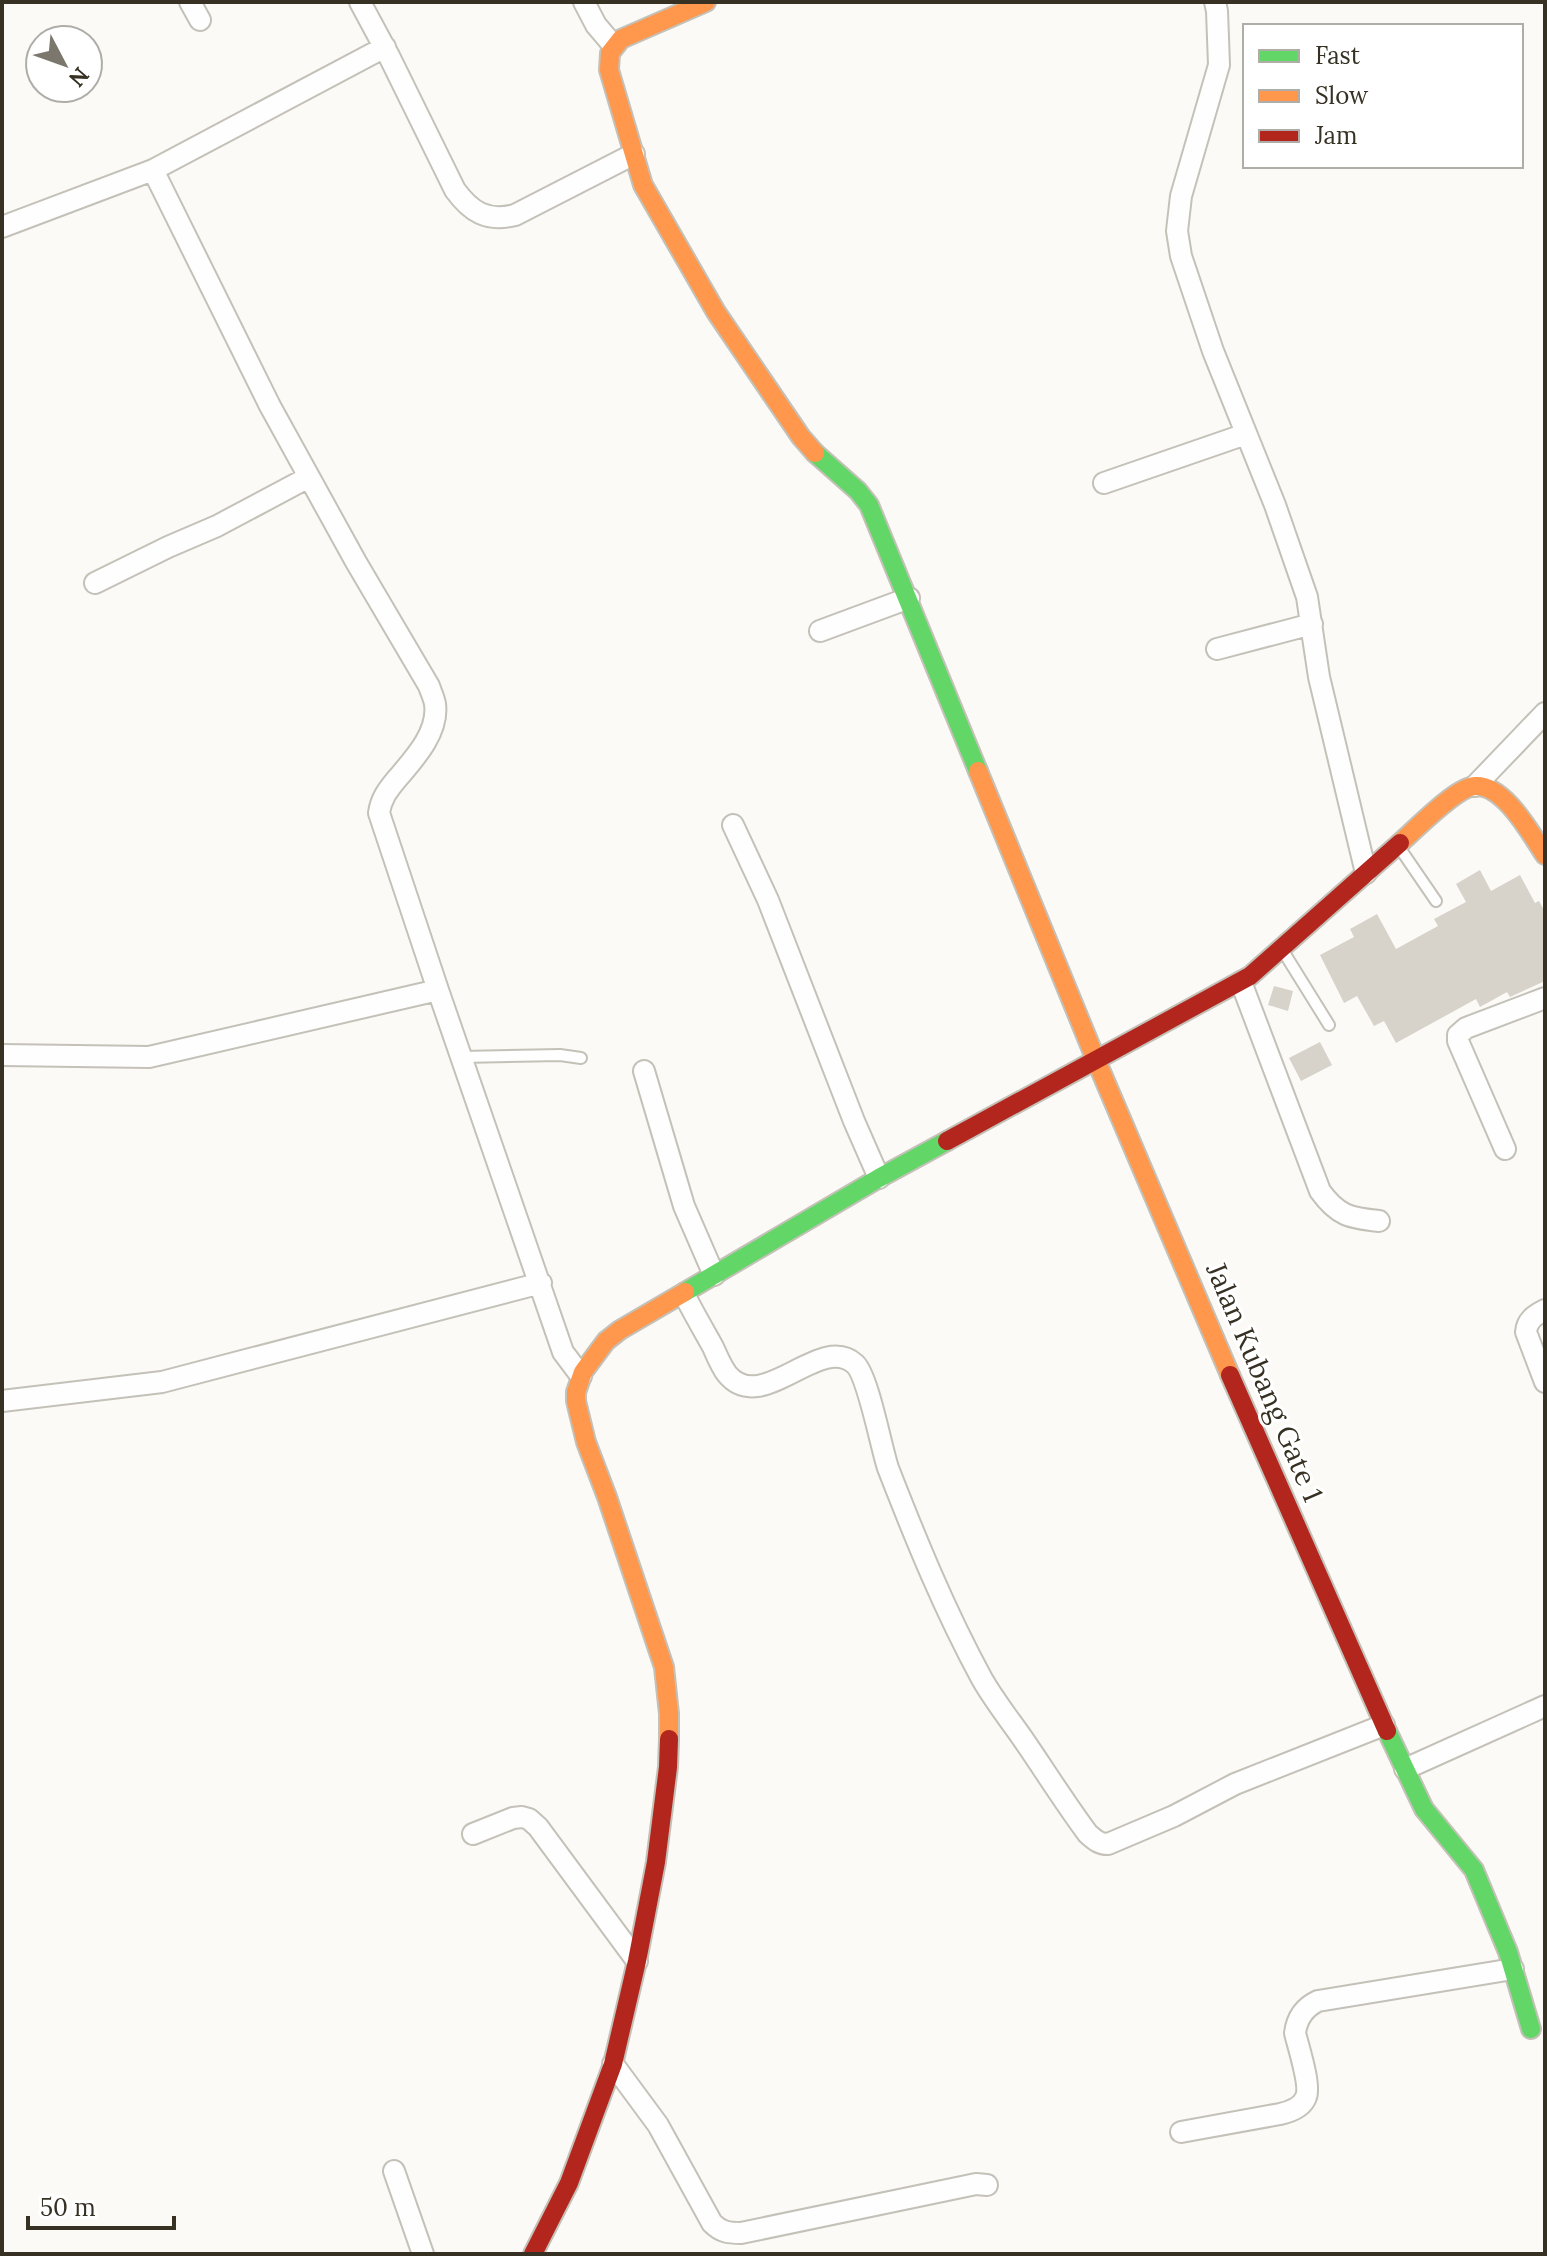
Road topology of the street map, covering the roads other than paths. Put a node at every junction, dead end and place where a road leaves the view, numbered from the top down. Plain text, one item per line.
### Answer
1 (360, 2) edge
2 (584, 2) edge
3 (706, 2) edge
4 (1215, 2) edge
5 (613, 45) junction
6 (385, 47) junction
7 (634, 154) junction
8 (153, 170) junction
9 (2, 227) edge
10 (1246, 434) junction
11 (309, 477) junction
12 (1104, 483) dead end
13 (95, 583) dead end
14 (909, 598) junction
15 (1312, 624) junction
16 (820, 631) dead end
17 (1217, 649) dead end
18 (1545, 713) edge
19 (1475, 786) junction
20 (733, 825) dead end
21 (1398, 845) junction
22 (1545, 855) edge
23 (1366, 873) junction
24 (1436, 901) dead end
25 (1282, 949) junction
26 (1241, 982) junction
27 (438, 990) junction
28 (1545, 998) edge
29 (1329, 1025) dead end
30 (2, 1055) edge
31 (461, 1057) junction
32 (581, 1058) dead end
33 (1096, 1060) junction
34 (644, 1071) dead end
35 (1505, 1149) dead end
36 (879, 1178) junction
37 (1379, 1221) dead end
38 (714, 1275) junction
39 (541, 1283) junction
40 (684, 1294) junction
41 (1545, 1310) edge
42 (581, 1376) junction
43 (1545, 1382) edge
44 (2, 1401) edge
45 (1545, 1706) edge
46 (1384, 1725) junction
47 (1405, 1769) junction
48 (473, 1834) dead end
49 (637, 1961) junction
50 (1513, 1969) junction
51 (1531, 2029) dead end
52 (613, 2064) junction
53 (1181, 2132) dead end
54 (394, 2171) dead end
55 (987, 2185) dead end
56 (423, 2254) edge
57 (533, 2254) edge

1 - 6 street
2 - 5 street
3 - 5 street
4 - 10 street
5 - 7 street, Jalan Kubang Gate 1
6 - 7 street
6 - 8 street
7 - 14 street, Jalan Kubang Gate 1
8 - 9 street
8 - 11 street
10 - 12 street
10 - 15 street
11 - 13 street
11 - 27 street
14 - 16 street
14 - 33 street, Jalan Kubang Gate 1
15 - 17 street
15 - 23 street
18 - 19 street
19 - 21 street
19 - 22 street
20 - 36 street
21 - 23 street
21 - 24 lane
23 - 25 street
25 - 26 street
25 - 29 lane
26 - 33 street
26 - 37 street
27 - 30 street
27 - 31 street
28 - 35 street
31 - 32 lane
31 - 39 street
33 - 36 street
33 - 46 street, Jalan Kubang Gate 1
34 - 38 street
36 - 38 street
38 - 40 street
39 - 42 street
39 - 44 street
40 - 42 street
40 - 46 street
41 - 43 street
42 - 49 street
45 - 47 street
46 - 47 street, Jalan Kubang Gate 1
47 - 50 street, Jalan Kubang Gate 1
48 - 49 street
49 - 52 street
50 - 51 street, Jalan Kubang Gate 1
50 - 53 street
52 - 55 street
52 - 57 street
54 - 56 street

